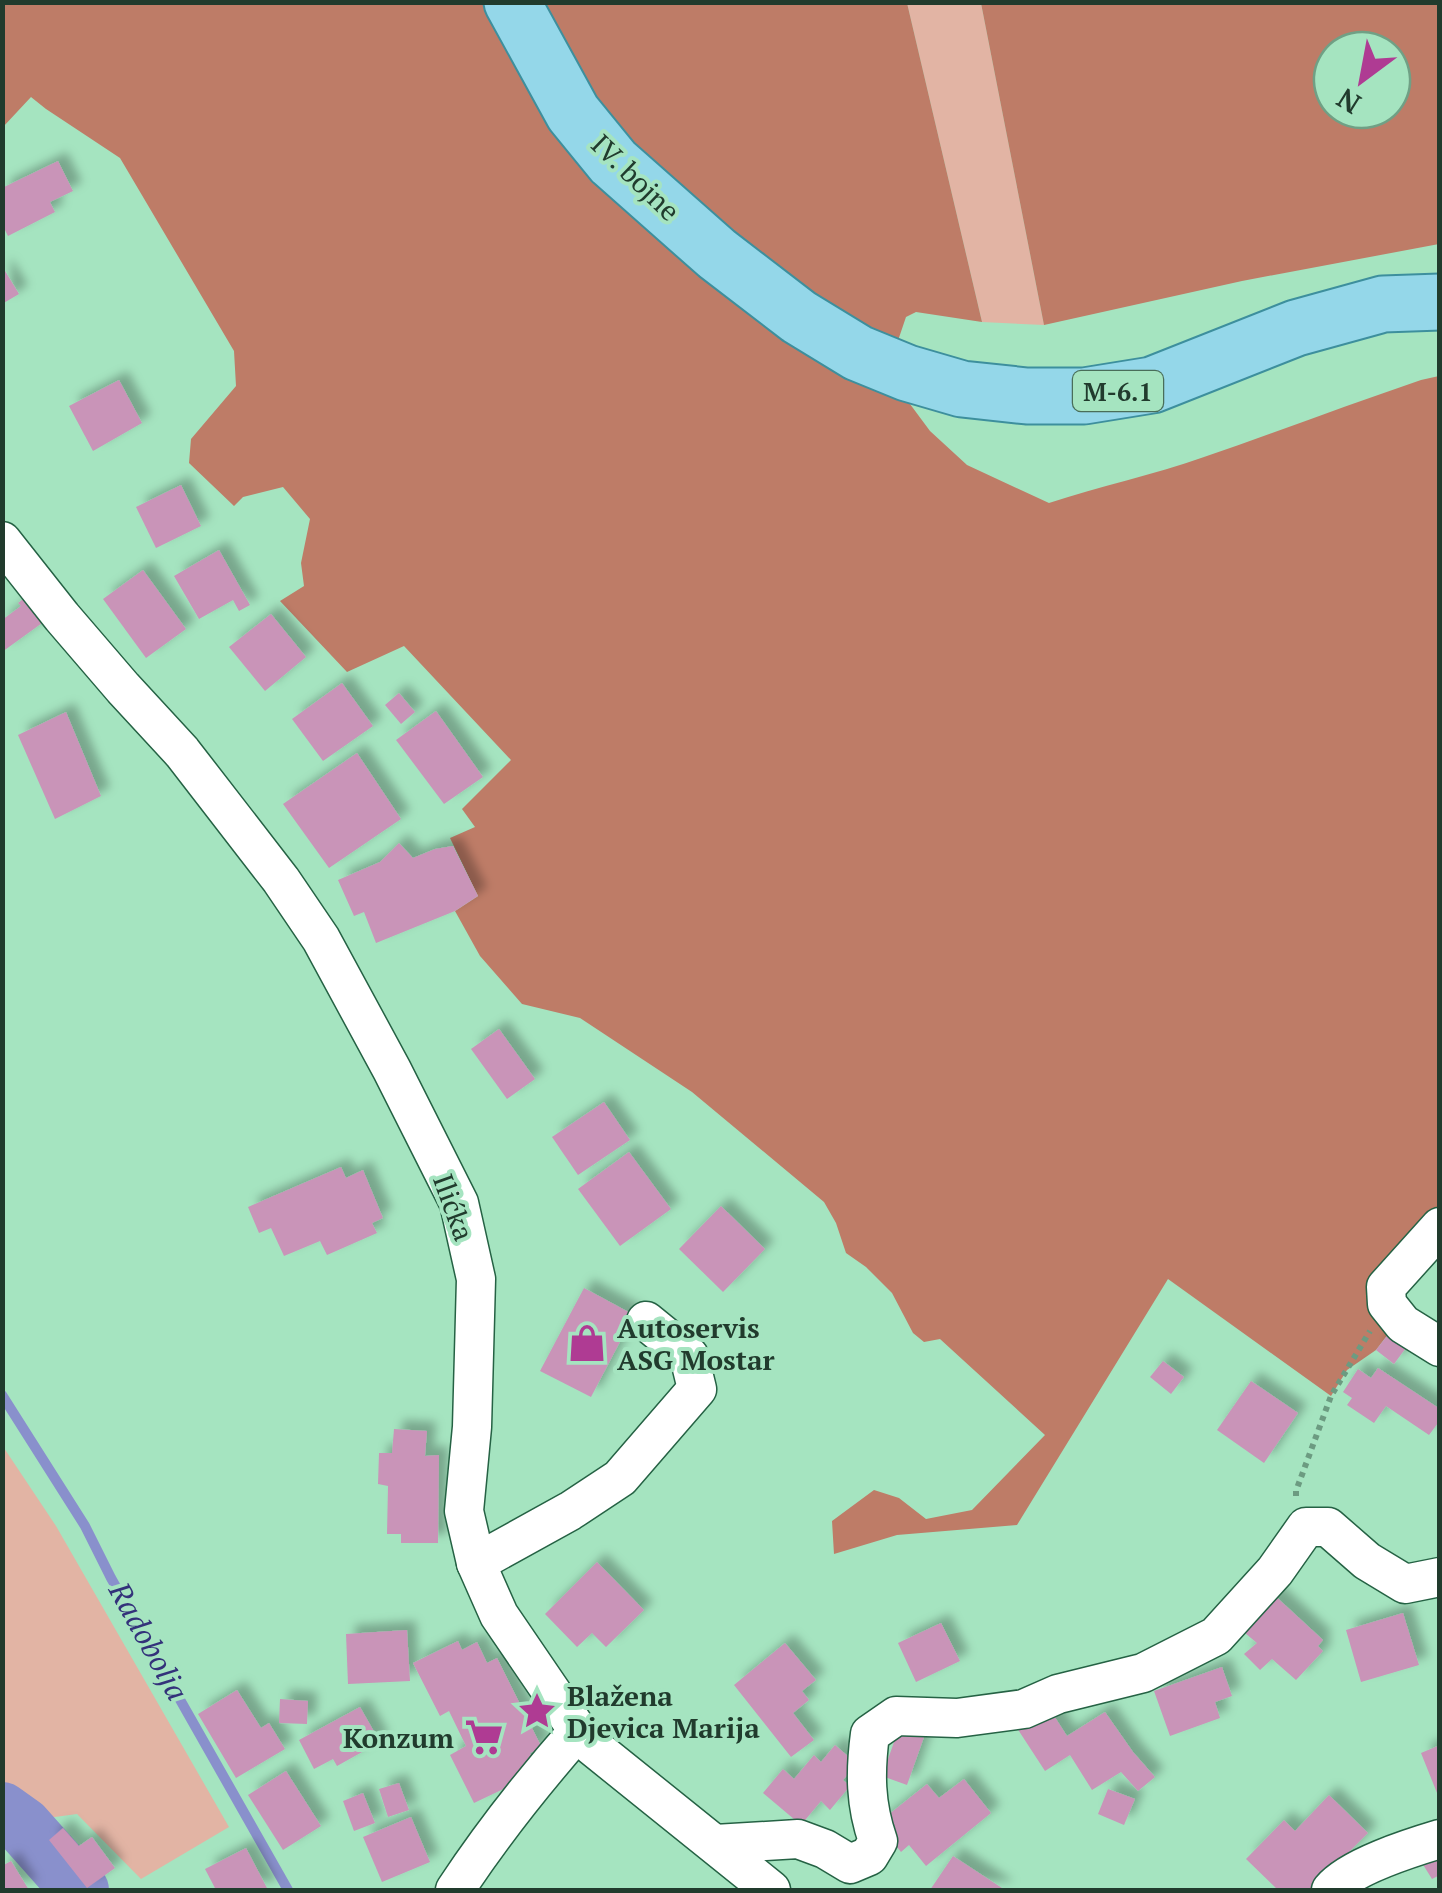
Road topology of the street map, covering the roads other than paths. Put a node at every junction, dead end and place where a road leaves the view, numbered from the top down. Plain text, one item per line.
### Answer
1 (512, 2) edge
2 (1440, 302) edge
3 (2, 542) edge
4 (1440, 1227) edge
5 (646, 1321) dead end
6 (1440, 1346) edge
7 (476, 1563) junction
8 (1440, 1576) edge
9 (578, 1731) junction
10 (715, 1844) junction
11 (1424, 1844) edge
12 (455, 1890) edge
13 (771, 1890) edge
14 (1331, 1890) edge
15 (1398, 1890) edge

1 - 2 main road, IV. bojne / M-6.1
3 - 7 street, Ilićka
4 - 6 street
5 - 7 street
7 - 9 street, Ilićka
8 - 10 street
9 - 10 street, Ilićka
9 - 12 street
10 - 13 street, Ilićka
11 - 14 street
11 - 15 street

